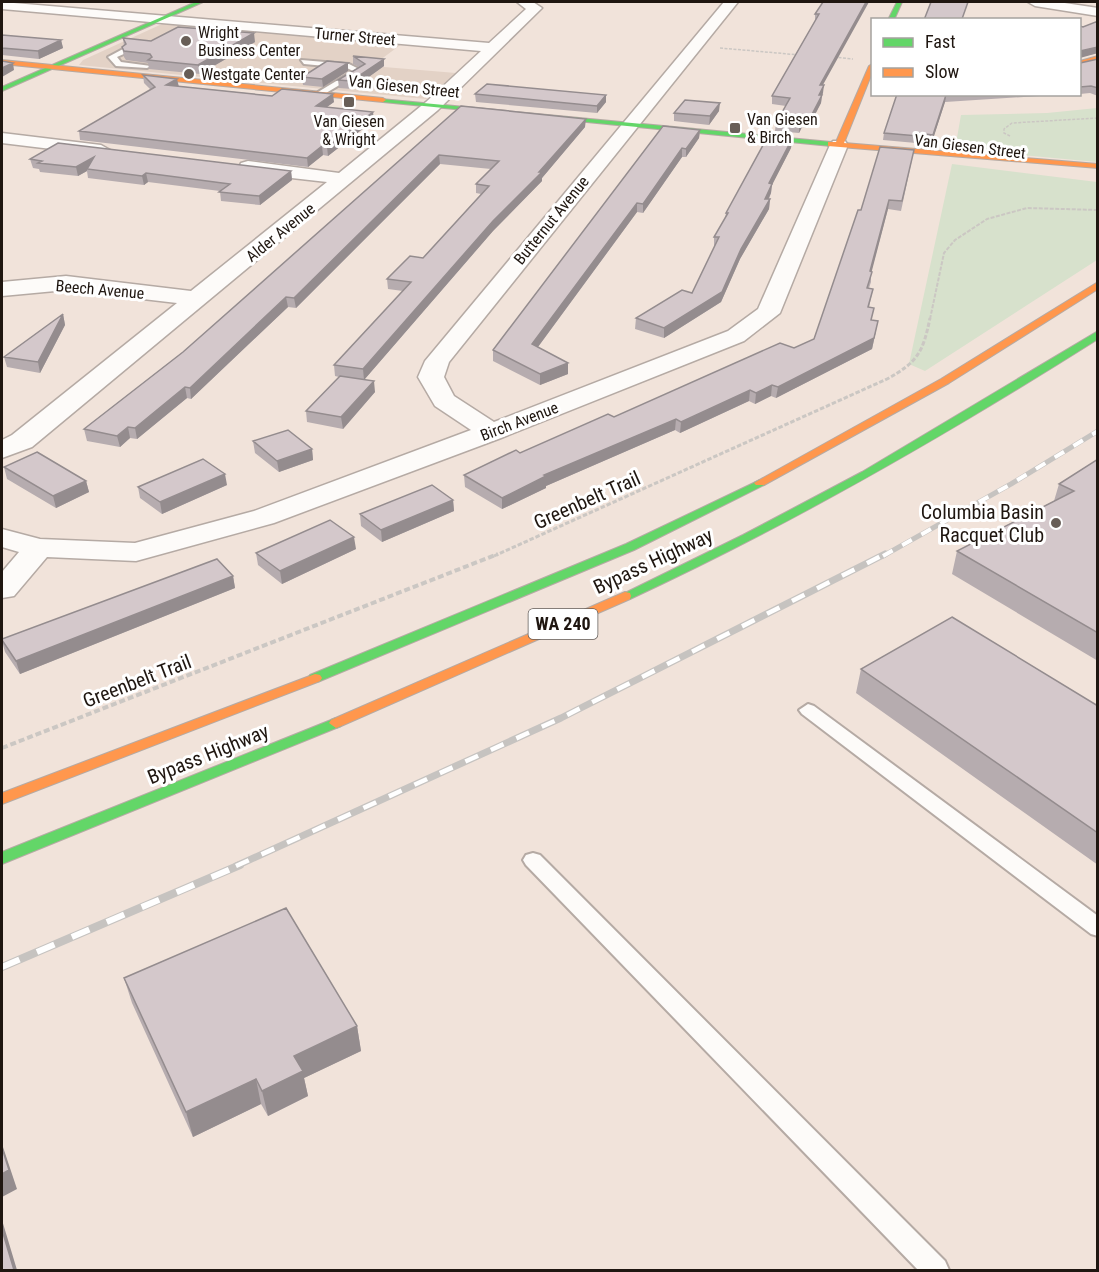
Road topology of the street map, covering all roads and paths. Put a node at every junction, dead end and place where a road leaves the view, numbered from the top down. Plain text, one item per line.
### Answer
1 (200, 2) edge
2 (523, 2) edge
3 (731, 2) edge
4 (899, 2) edge
5 (1035, 2) edge
6 (2, 5) edge
7 (1098, 12) edge
8 (892, 18) edge
9 (159, 19) junction
10 (95, 48) junction
11 (493, 48) junction
12 (716, 48) dead end
13 (805, 55) edge
14 (827, 57) edge
15 (1098, 58) edge
16 (2, 62) edge
17 (304, 62) dead end
18 (867, 63) edge
19 (1081, 63) edge
20 (51, 67) junction
21 (130, 75) junction
22 (869, 84) edge
23 (2, 89) edge
24 (321, 94) junction
25 (432, 106) junction
26 (1098, 118) edge
27 (628, 125) junction
28 (1012, 137) dead end
29 (2, 138) edge
30 (40, 143) junction
31 (839, 145) junction
32 (123, 153) edge
33 (10, 158) dead end
34 (230, 165) edge
35 (1098, 166) edge
36 (1098, 177) edge
37 (345, 178) junction
38 (1098, 210) edge
39 (1098, 285) edge
40 (2, 289) edge
41 (198, 298) junction
42 (1098, 334) edge
43 (492, 432) junction
44 (2, 450) edge
45 (2, 538) edge
46 (39, 549) junction
47 (3, 589) edge
48 (808, 710) dead end
49 (2, 748) edge
50 (2, 799) edge
51 (2, 858) edge
52 (533, 860) dead end
53 (1098, 928) edge
54 (936, 1270) edge

1 - 9 main road
2 - 11 street, Alder Avenue
3 - 27 street, Butternut Avenue
4 - 8 main road
5 - 7 street
6 - 9 street, Turner Street
9 - 10 main road
9 - 11 street, Turner Street
10 - 20 main road
10 - 21 lane
11 - 25 street, Alder Avenue
12 - 13 path
14 - 18 path
15 - 19 main road
16 - 20 main road, Van Giesen Street
17 - 24 lane
18 - 22 main road, Birch Avenue
20 - 21 main road, Van Giesen Street
20 - 23 main road
21 - 24 main road, Van Giesen Street
22 - 31 main road, Birch Avenue
24 - 25 main road, Van Giesen Street
25 - 27 main road, Van Giesen Street
25 - 37 street, Alder Avenue
26 - 28 path
27 - 31 main road, Van Giesen Street
27 - 43 street, Butternut Avenue
29 - 30 street
30 - 32 street
30 - 33 street
31 - 35 main road, Van Giesen Street
31 - 36 main road, Van Giesen Street
31 - 43 street, Birch Avenue
34 - 37 street
37 - 41 street, Alder Avenue
38 - 49 path, Greenbelt Trail
39 - 50 main road, Bypass Highway / WA 240
40 - 41 street, Beech Avenue
41 - 44 street, Alder Avenue
42 - 51 main road, Bypass Highway / WA 240
43 - 46 street, Birch Avenue
45 - 46 street, Birch Avenue
46 - 47 street
48 - 53 lane
52 - 54 lane

